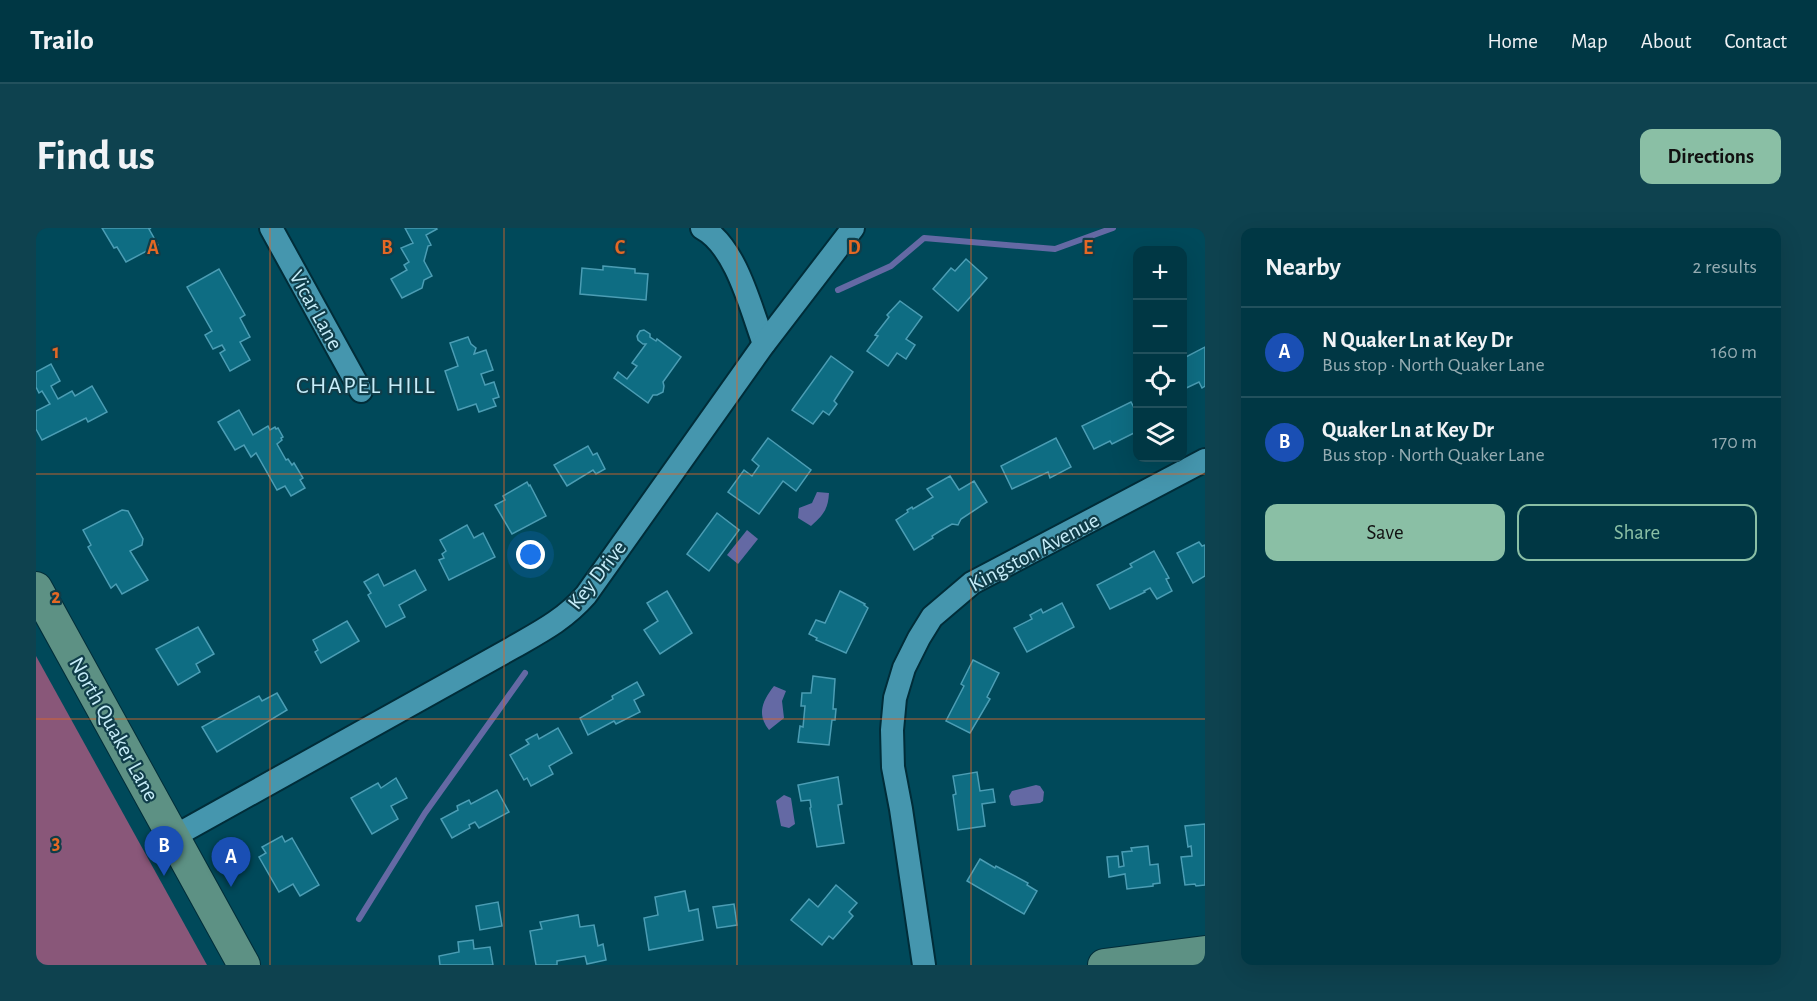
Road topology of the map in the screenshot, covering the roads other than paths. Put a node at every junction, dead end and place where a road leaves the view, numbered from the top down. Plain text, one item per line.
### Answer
1 (271, 228) edge
2 (702, 228) edge
3 (853, 228) edge
4 (764, 344) junction
5 (362, 391) dead end
6 (1205, 460) edge
7 (36, 588) edge
8 (173, 837) junction
9 (1205, 952) edge
10 (244, 965) edge
11 (924, 965) edge
12 (1104, 965) edge

1 - 5 street, Vicar Lane
2 - 4 street
3 - 4 street, Key Drive
4 - 8 street, Key Drive
6 - 11 street, Kingston Avenue
7 - 8 main road, North Quaker Lane
8 - 10 main road, North Quaker Lane
9 - 12 main road

